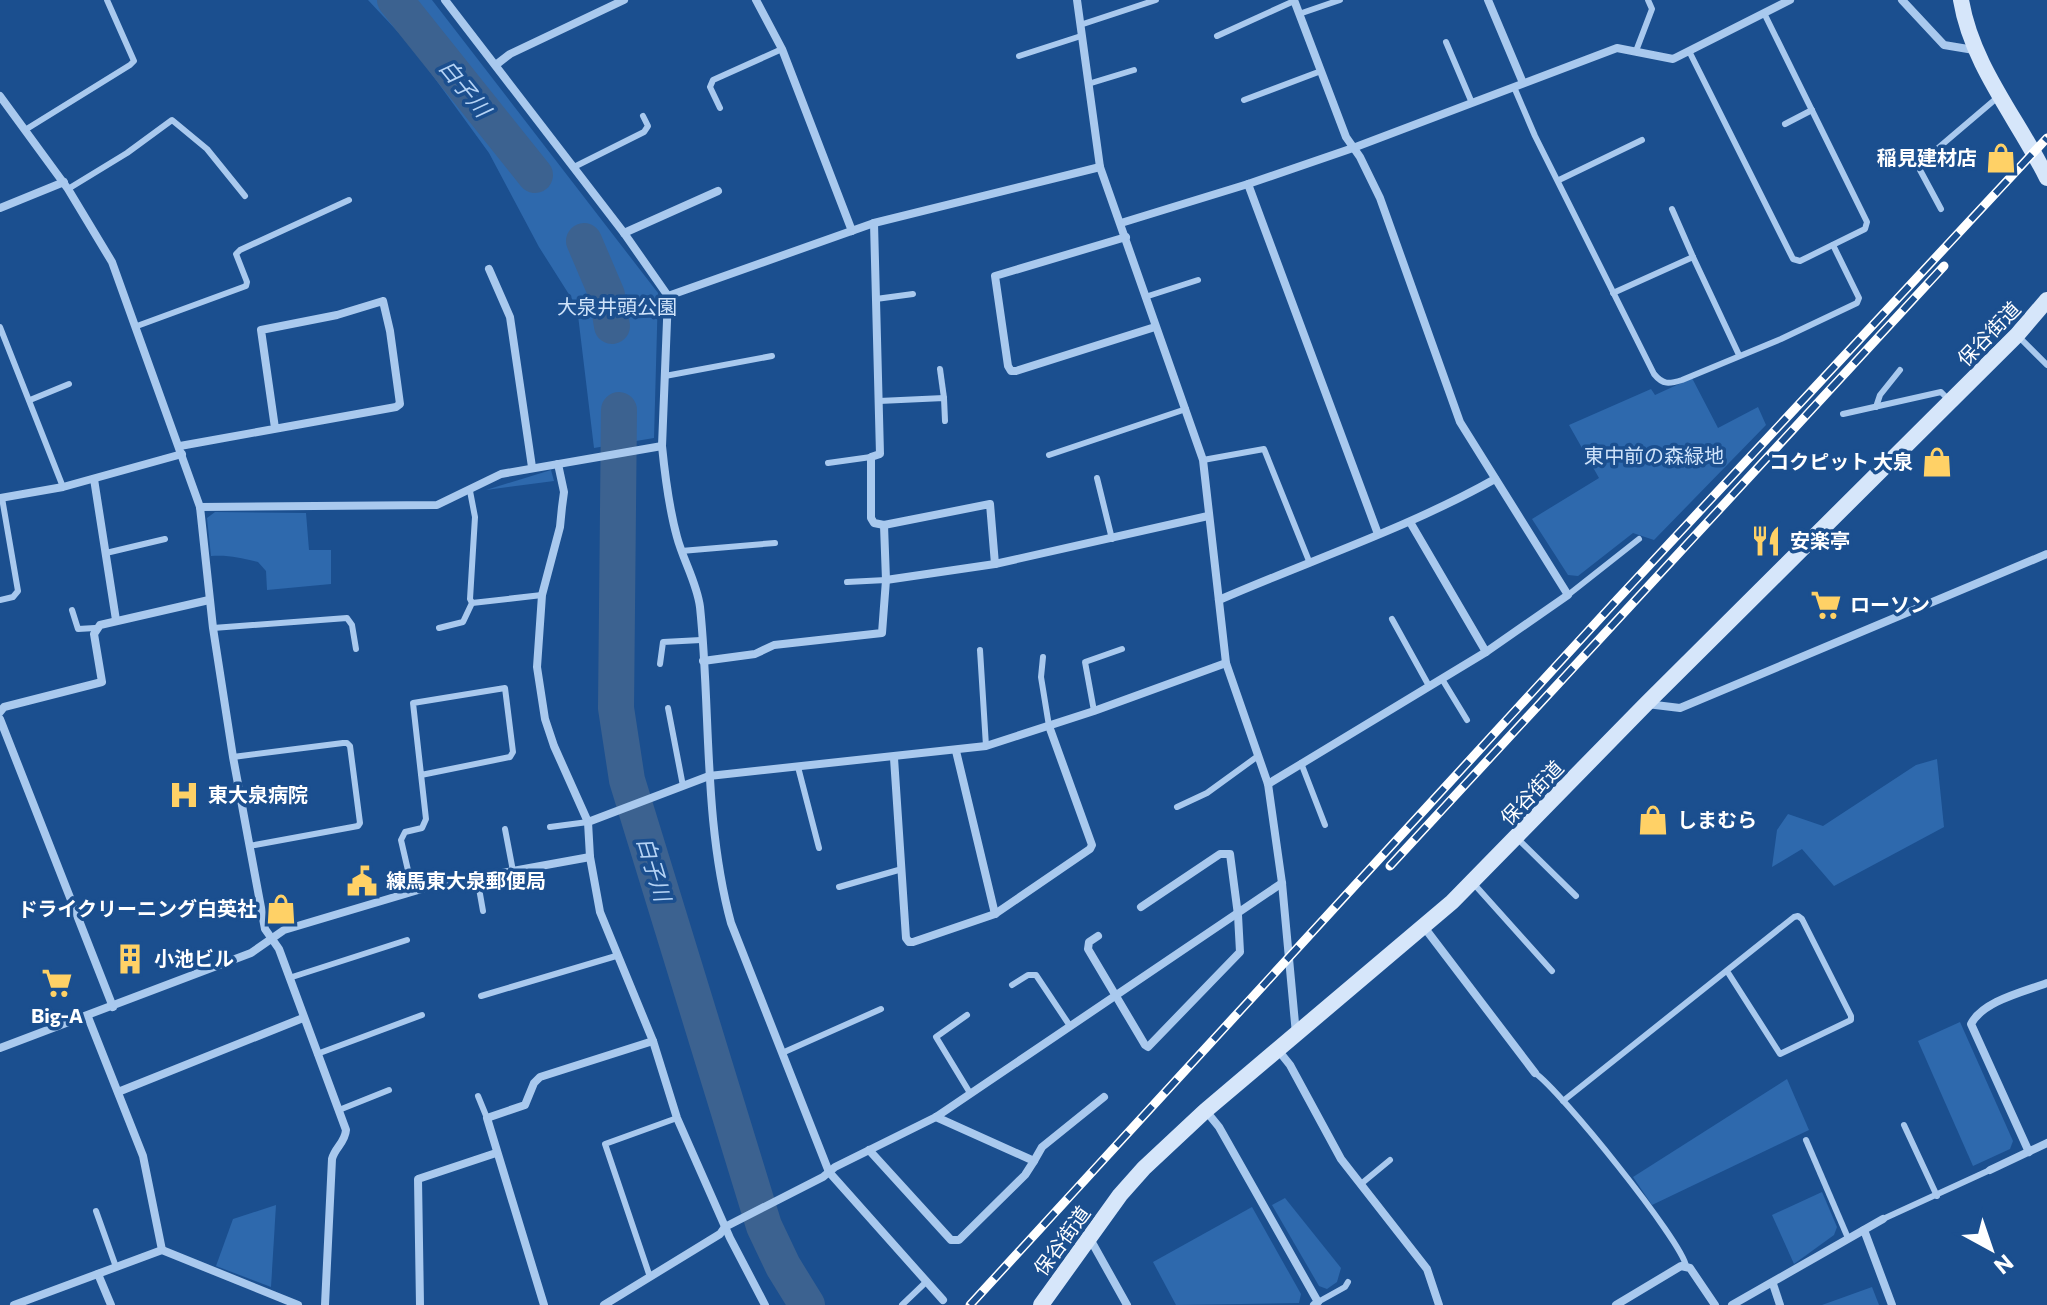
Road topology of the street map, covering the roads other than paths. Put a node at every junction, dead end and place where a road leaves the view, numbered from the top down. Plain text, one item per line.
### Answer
1 (107, 0) edge
2 (445, 0) edge
3 (624, 0) edge
4 (756, 0) edge
5 (1077, 0) edge
6 (1156, 0) edge
7 (1340, 0) edge
8 (1488, 0) edge
9 (1648, 0) edge
10 (1790, 0) edge
11 (1902, 0) edge
12 (1961, 0) edge
13 (1294, 1) edge
14 (1764, 13) junction
15 (1299, 14) junction
16 (1080, 25) junction
17 (1081, 36) junction
18 (1217, 36) dead end
19 (1446, 42) dead end
20 (782, 49) junction
21 (1975, 50) junction
22 (1636, 51) junction
23 (1689, 51) junction
24 (1019, 56) dead end
25 (497, 64) junction
26 (1134, 70) dead end
27 (1321, 71) junction
28 (1088, 84) junction
29 (1519, 85) junction
30 (2001, 95) junction
31 (0, 96) edge
32 (1244, 100) dead end
33 (1472, 103) junction
34 (720, 108) dead end
35 (1812, 110) junction
36 (643, 116) dead end
37 (1785, 124) dead end
38 (25, 130) junction
39 (1642, 140) dead end
40 (1353, 148) junction
41 (574, 167) junction
42 (1100, 167) junction
43 (2047, 178) edge
44 (1559, 180) junction
45 (1248, 184) junction
46 (66, 186) junction
47 (718, 191) dead end
48 (245, 196) dead end
49 (349, 200) dead end
50 (0, 208) edge
51 (1672, 209) dead end
52 (1941, 209) dead end
53 (874, 223) junction
54 (1121, 223) junction
55 (852, 231) junction
56 (624, 233) junction
57 (1126, 237) junction
58 (1833, 245) junction
59 (1693, 257) junction
60 (489, 269) dead end
61 (1198, 280) dead end
62 (1613, 293) junction
63 (913, 294) dead end
64 (668, 296) junction
65 (1145, 297) junction
66 (876, 299) junction
67 (2047, 300) edge
68 (137, 326) junction
69 (0, 327) edge
70 (1155, 327) junction
71 (2017, 335) junction
72 (1739, 355) junction
73 (772, 356) dead end
74 (2047, 365) edge
75 (940, 369) dead end
76 (1900, 370) dead end
77 (665, 376) junction
78 (69, 384) dead end
79 (944, 398) junction
80 (30, 400) junction
81 (879, 401) junction
82 (1951, 401) junction
83 (1876, 407) junction
84 (1186, 408) junction
85 (1843, 414) dead end
86 (945, 421) dead end
87 (275, 428) junction
88 (662, 446) junction
89 (181, 450) junction
90 (1049, 455) dead end
91 (871, 457) junction
92 (1203, 460) junction
93 (828, 463) dead end
94 (558, 464) junction
95 (532, 467) junction
96 (1097, 478) dead end
97 (94, 479) junction
98 (1495, 479) junction
99 (63, 487) junction
100 (470, 491) junction
101 (1, 498) edge
102 (200, 507) junction
103 (1208, 516) junction
104 (1410, 522) junction
105 (884, 525) junction
106 (1378, 534) junction
107 (165, 539) dead end
108 (1112, 539) junction
109 (1639, 539) dead end
110 (775, 543) dead end
111 (681, 551) junction
112 (106, 553) junction
113 (2047, 554) edge
114 (1309, 561) junction
115 (995, 564) junction
116 (886, 580) junction
117 (847, 582) dead end
118 (542, 595) junction
119 (1568, 595) junction
120 (0, 600) edge
121 (209, 600) junction
122 (1219, 600) junction
123 (472, 603) junction
124 (72, 610) dead end
125 (1392, 619) dead end
126 (116, 620) junction
127 (95, 628) junction
128 (213, 628) junction
129 (439, 628) dead end
130 (701, 640) junction
131 (356, 649) dead end
132 (1122, 649) dead end
133 (980, 650) dead end
134 (1486, 652) junction
135 (1043, 657) dead end
136 (703, 661) junction
137 (1226, 663) junction
138 (660, 664) dead end
139 (1442, 679) junction
140 (1429, 686) junction
141 (1646, 704) junction
142 (668, 708) dead end
143 (1094, 711) junction
144 (0, 712) edge
145 (0, 719) edge
146 (1467, 720) dead end
147 (1049, 726) junction
148 (986, 746) junction
149 (956, 751) junction
150 (1258, 756) junction
151 (233, 757) junction
152 (894, 758) junction
153 (1301, 763) junction
154 (798, 767) junction
155 (421, 775) junction
156 (709, 776) junction
157 (1268, 784) junction
158 (683, 786) junction
159 (1177, 807) dead end
160 (588, 822) junction
161 (1325, 825) dead end
162 (550, 827) dead end
163 (505, 829) dead end
164 (1516, 837) junction
165 (248, 846) junction
166 (819, 848) dead end
167 (590, 857) junction
168 (902, 869) junction
169 (513, 871) junction
170 (477, 877) junction
171 (1473, 882) junction
172 (1282, 883) junction
173 (839, 887) dead end
174 (413, 892) junction
175 (1576, 896) dead end
176 (1141, 907) dead end
177 (483, 911) dead end
178 (995, 914) junction
179 (1238, 915) junction
180 (1424, 927) junction
181 (1098, 936) dead end
182 (272, 939) junction
183 (407, 940) dead end
184 (616, 956) junction
185 (1552, 971) dead end
186 (1727, 971) junction
187 (289, 978) junction
188 (2047, 983) edge
189 (1012, 985) dead end
190 (1115, 995) junction
191 (481, 996) dead end
192 (113, 1007) junction
193 (881, 1009) dead end
194 (422, 1015) dead end
195 (967, 1015) dead end
196 (88, 1017) junction
197 (303, 1018) junction
198 (1070, 1026) junction
199 (1296, 1035) junction
200 (653, 1041) junction
201 (1, 1045) edge
202 (1278, 1050) junction
203 (782, 1053) junction
204 (317, 1054) junction
205 (1535, 1073) joint
206 (389, 1090) dead end
207 (118, 1092) junction
208 (970, 1093) junction
209 (478, 1096) dead end
210 (1104, 1097) dead end
211 (1563, 1101) junction
212 (339, 1110) junction
213 (1205, 1111) junction
214 (936, 1117) junction
215 (487, 1118) junction
216 (677, 1118) junction
217 (1904, 1125) dead end
218 (1806, 1140) dead end
219 (2047, 1143) edge
220 (869, 1150) junction
221 (2029, 1152) junction
222 (496, 1153) junction
223 (1390, 1160) dead end
224 (1034, 1161) junction
225 (1990, 1170) joint
226 (829, 1172) junction
227 (1361, 1184) junction
228 (1937, 1196) junction
229 (96, 1211) dead end
230 (1883, 1219) joint
231 (725, 1227) junction
232 (1864, 1230) junction
233 (1089, 1237) junction
234 (1848, 1238) junction
235 (162, 1250) junction
236 (1686, 1266) junction
237 (116, 1267) junction
238 (98, 1274) junction
239 (650, 1277) junction
240 (926, 1282) junction
241 (1348, 1282) dead end
242 (1773, 1284) junction
243 (46, 1293) junction
244 (943, 1300) dead end
245 (1316, 1303) edge
246 (14, 1305) edge
247 (51, 1305) edge
248 (111, 1305) edge
249 (297, 1305) edge
250 (325, 1305) edge
251 (420, 1305) edge
252 (544, 1305) edge
253 (604, 1305) edge
254 (765, 1305) edge
255 (902, 1305) edge
256 (1041, 1305) edge
257 (1127, 1305) edge
258 (1439, 1305) edge
259 (1616, 1305) edge
260 (1715, 1305) edge
261 (1732, 1305) edge
262 (1780, 1305) edge
263 (1892, 1305) edge

1 - 38 lane
2 - 25 street
3 - 25 street
4 - 20 street
5 - 16 street
6 - 16 lane
7 - 15 lane
8 - 29 street
9 - 22 lane
10 - 14 street
11 - 21 street
12 - 21 main road
13 - 15 street
13 - 18 lane
14 - 23 street
14 - 35 lane
15 - 27 street
16 - 17 street
17 - 24 lane
17 - 28 street
19 - 33 lane
20 - 34 lane
20 - 55 street
21 - 30 main road
22 - 23 street
22 - 29 street
23 - 58 lane
25 - 41 street
26 - 28 lane
27 - 32 lane
27 - 40 street
28 - 42 street
29 - 33 street
29 - 44 lane
30 - 43 main road
30 - 52 lane
31 - 38 street
33 - 40 street
35 - 37 lane
35 - 58 lane
36 - 41 lane
38 - 46 street
39 - 44 lane
40 - 45 street
40 - 98 street
41 - 56 street
42 - 53 street
42 - 54 street
44 - 62 lane
45 - 54 street
45 - 106 street
46 - 48 lane
46 - 50 street
46 - 68 street
47 - 56 street
49 - 68 lane
51 - 59 lane
53 - 55 street
53 - 66 street
54 - 57 street
55 - 64 street
56 - 64 street
57 - 65 street
57 - 70 street
58 - 72 lane
59 - 62 lane
59 - 72 lane
60 - 95 street
61 - 65 lane
62 - 72 lane
63 - 66 lane
64 - 77 street
65 - 70 street
66 - 81 street
67 - 71 main road, 保谷街道
68 - 89 street
69 - 80 lane
70 - 84 street
71 - 74 lane
71 - 82 main road, 保谷街道
73 - 77 lane
75 - 79 lane
76 - 83 lane
77 - 88 street
78 - 80 lane
79 - 81 lane
79 - 86 lane
80 - 99 lane
81 - 91 street
82 - 83 lane
82 - 141 main road, 保谷街道
83 - 85 lane
84 - 90 lane
84 - 92 street
87 - 87 street
87 - 89 street
88 - 94 street
88 - 111 street
89 - 97 street
89 - 102 street
91 - 93 lane
91 - 105 street
92 - 103 street
92 - 114 lane
94 - 95 street
94 - 118 street
95 - 100 street
96 - 108 lane
97 - 99 street
97 - 112 street
98 - 104 street
98 - 119 street
99 - 101 street
100 - 102 street
100 - 123 lane
101 - 120 lane
102 - 121 street
103 - 108 street
103 - 122 street
104 - 106 street
104 - 134 street
105 - 115 street
105 - 116 street
106 - 114 street
107 - 112 lane
108 - 115 street
109 - 119 lane
110 - 111 lane
111 - 130 street
112 - 126 street
113 - 141 street
114 - 122 street
115 - 116 street
116 - 117 lane
116 - 136 street
118 - 123 lane
118 - 160 street
119 - 134 street
121 - 126 street
121 - 128 street
122 - 137 street
123 - 129 lane
124 - 127 lane
125 - 140 lane
126 - 127 street
127 - 144 street
128 - 131 lane
128 - 151 street
130 - 136 street
130 - 138 lane
132 - 143 lane
133 - 148 lane
134 - 139 street
135 - 147 lane
136 - 156 street
137 - 143 street
137 - 150 street
139 - 140 street
139 - 146 lane
140 - 153 street
141 - 164 main road, 保谷街道
142 - 158 lane
143 - 147 street
145 - 192 street
147 - 148 street
147 - 178 street
148 - 149 street
149 - 152 street
149 - 178 street
150 - 157 street
150 - 159 lane
151 - 165 street
151 - 165 lane
152 - 154 street
152 - 168 street
153 - 157 street
153 - 161 lane
154 - 156 street
154 - 166 lane
155 - 155 lane
155 - 174 lane
156 - 158 street
156 - 203 street
157 - 172 street
158 - 160 street
160 - 162 lane
160 - 167 street
163 - 169 lane
164 - 171 main road, 保谷街道
164 - 175 lane
165 - 182 street
167 - 169 street
167 - 184 street
168 - 173 lane
168 - 178 street
169 - 170 street
170 - 174 street
170 - 177 lane
171 - 180 main road, 保谷街道
171 - 185 lane
172 - 179 street
172 - 199 street
174 - 182 street
176 - 179 street
179 - 190 street
179 - 190 street
180 - 199 main road, 保谷街道
180 - 205 street
181 - 190 street
182 - 187 street
182 - 192 street
183 - 187 lane
184 - 191 lane
184 - 200 street
186 - 186 lane
186 - 211 lane
187 - 197 street
188 - 221 street
189 - 198 lane
190 - 198 street
192 - 196 street
193 - 203 lane
194 - 204 lane
195 - 208 lane
196 - 201 street
196 - 207 street
197 - 204 street
197 - 207 street
198 - 208 street
199 - 202 main road, 保谷街道
200 - 215 street
200 - 216 street
202 - 213 main road, 保谷街道
202 - 227 street
203 - 226 street
204 - 212 street
205 - 211 lane
206 - 212 lane
207 - 235 street
208 - 214 street
209 - 215 lane
210 - 224 street
211 - 236 lane
212 - 250 street
213 - 233 main road, 保谷街道
213 - 245 street
214 - 220 street
214 - 224 street
215 - 222 street
216 - 231 street
216 - 239 lane
217 - 228 lane
218 - 234 lane
219 - 221 street
220 - 224 street
220 - 226 street
221 - 225 street
222 - 251 street
222 - 252 street
223 - 227 lane
225 - 228 lane
226 - 231 street
226 - 240 street
227 - 258 street
228 - 230 lane
229 - 237 lane
230 - 232 street
231 - 239 street
231 - 254 street
232 - 234 street
232 - 263 street
233 - 256 main road, 保谷街道
233 - 257 street
234 - 242 street
235 - 237 street
235 - 249 street
236 - 259 street
236 - 260 street
237 - 238 street
238 - 243 street
238 - 248 street
239 - 253 street
240 - 244 street
240 - 255 lane
241 - 245 lane
242 - 261 street
242 - 262 street
243 - 246 street
243 - 247 street

